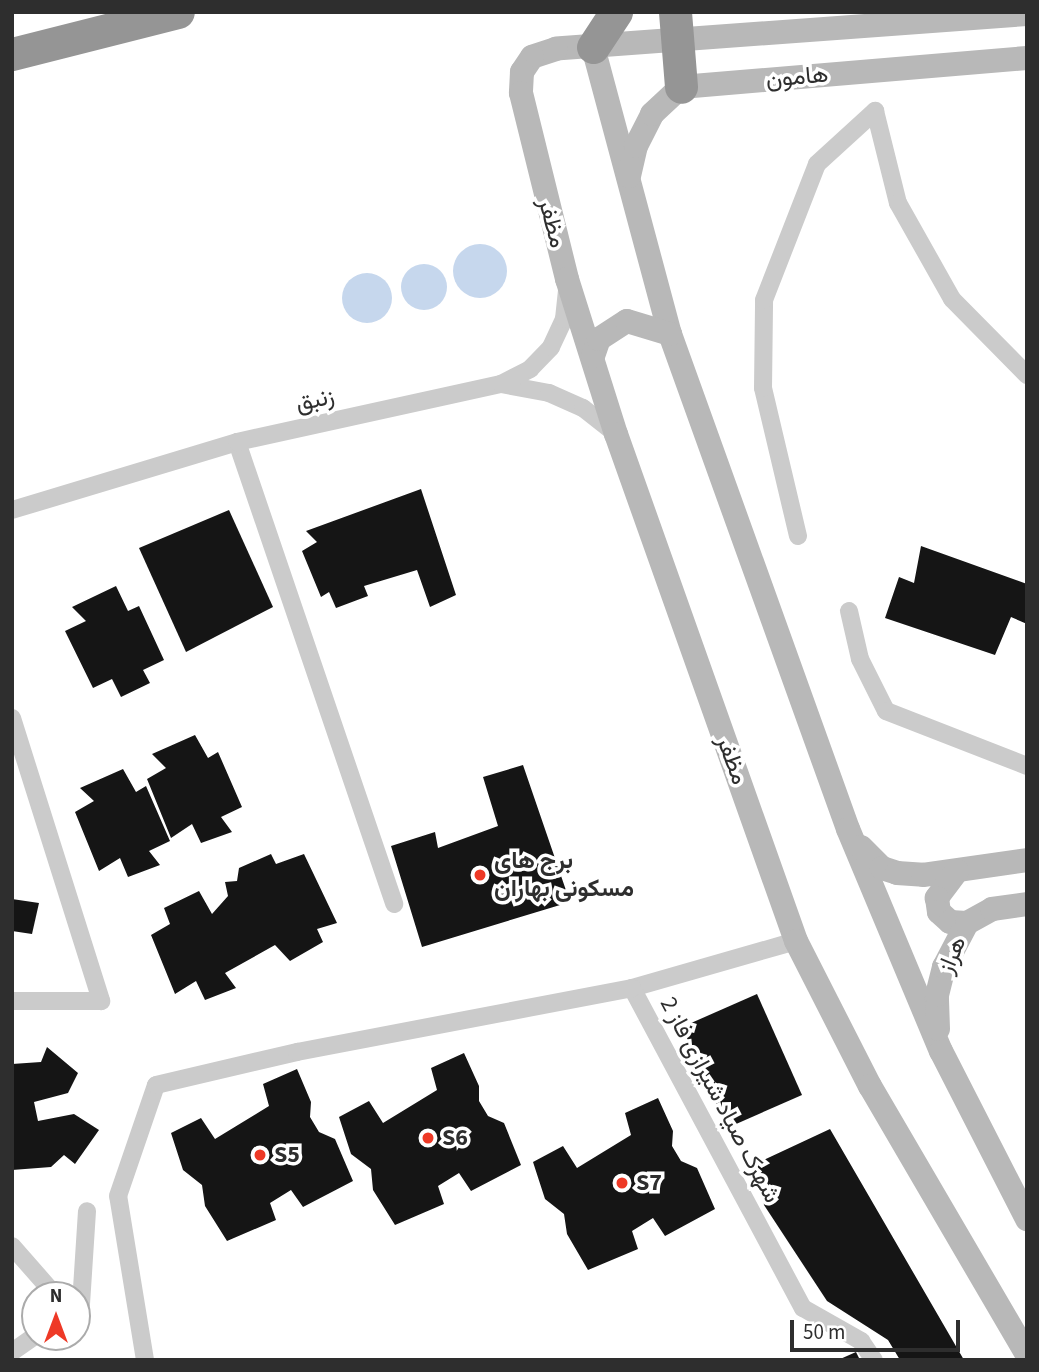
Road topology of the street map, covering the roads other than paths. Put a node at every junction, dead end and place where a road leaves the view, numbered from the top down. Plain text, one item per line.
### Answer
1 (147, 12) edge
2 (178, 12) edge
3 (615, 12) edge
4 (1027, 14) edge
5 (676, 26) edge
6 (12, 35) edge
7 (593, 47) junction
8 (12, 54) edge
9 (1027, 58) edge
10 (681, 87) junction
11 (628, 183) junction
12 (568, 279) junction
13 (670, 334) junction
14 (593, 356) junction
15 (1027, 375) edge
16 (501, 384) junction
17 (616, 434) junction
18 (237, 442) junction
19 (12, 510) edge
20 (798, 536) dead end
21 (849, 611) dead end
22 (12, 718) edge
23 (18, 749) edge
24 (1027, 766) edge
25 (848, 829) junction
26 (1027, 860) edge
27 (957, 871) junction
28 (394, 904) dead end
29 (1027, 904) edge
30 (967, 923) junction
31 (796, 941) junction
32 (632, 988) junction
33 (12, 1001) edge
34 (941, 1051) junction
35 (87, 1211) dead end
36 (1027, 1219) edge
37 (12, 1246) edge
38 (43, 1281) edge
39 (82, 1281) edge
40 (1027, 1356) edge
41 (145, 1360) edge
42 (874, 1360) edge

1 - 6 highway
2 - 8 highway
3 - 7 highway
4 - 5 street, هامون
5 - 7 street, هامون
5 - 10 highway
7 - 11 street
7 - 12 street, مظفر
9 - 10 street, هامون
10 - 11 street
11 - 13 street
12 - 14 street, مظفر
12 - 16 street, زنبق
13 - 14 street
13 - 25 street
14 - 17 street, مظفر
15 - 20 street
16 - 17 street
16 - 18 street, زنبق
17 - 31 street, مظفر
18 - 19 street, زنبق
18 - 28 street
21 - 24 street
22 - 23 street
23 - 33 street
25 - 27 street
25 - 34 street
26 - 27 street
27 - 30 street
29 - 30 street, هراز
30 - 34 street, هراز
31 - 32 street, شهرک صیاد شیرازی فاز 2
31 - 40 street, مظفر
32 - 41 street
32 - 42 street, شهرک صیاد شیرازی فاز 2
34 - 36 street
35 - 39 street
37 - 38 street

